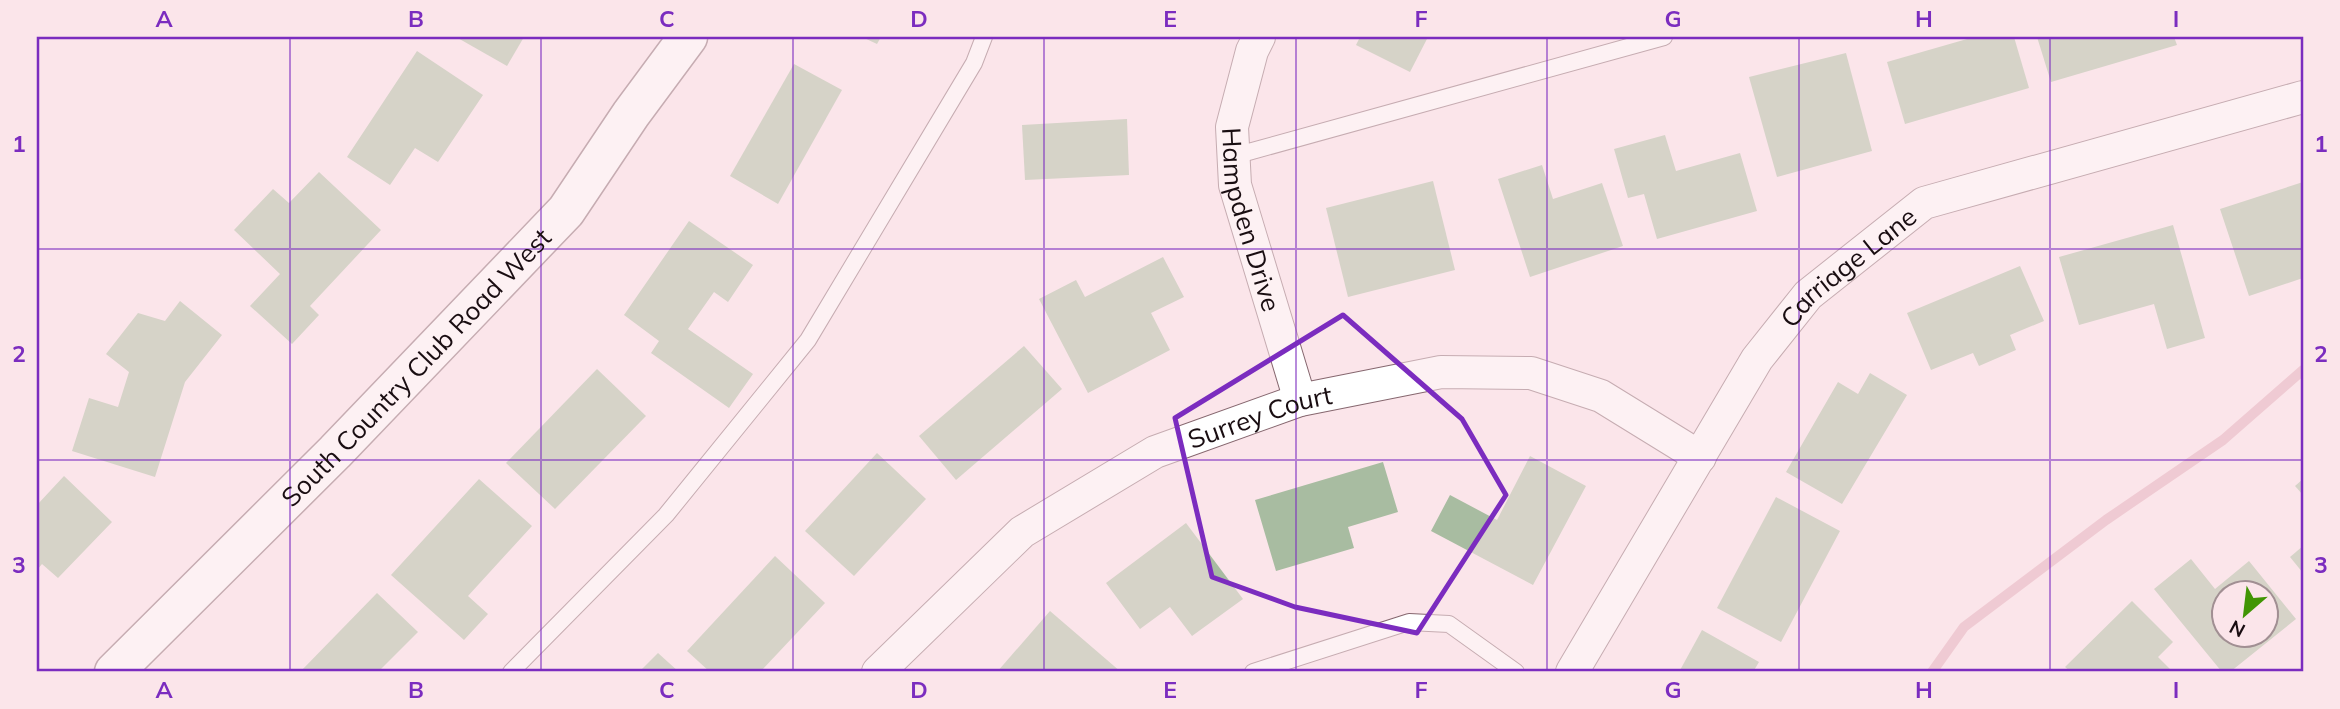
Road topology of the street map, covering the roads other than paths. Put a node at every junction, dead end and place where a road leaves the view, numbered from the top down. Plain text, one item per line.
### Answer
1 (688, 37) edge
2 (984, 37) edge
3 (1258, 37) edge
4 (1664, 37) edge
5 (2303, 97) edge
6 (1234, 156) junction
7 (1300, 400) junction
8 (1700, 457) junction
9 (114, 672) edge
10 (511, 672) edge
11 (878, 672) edge
12 (1253, 672) edge
13 (1516, 672) edge
14 (1572, 672) edge

1 - 9 street, South Country Club Road West
2 - 10 lane
3 - 6 street, Hampden Drive
4 - 6 lane
5 - 8 street, Carriage Lane
6 - 7 street, Hampden Drive
7 - 8 street, Surrey Court
7 - 11 street, Surrey Court
8 - 14 street, Carriage Lane
12 - 13 lane

